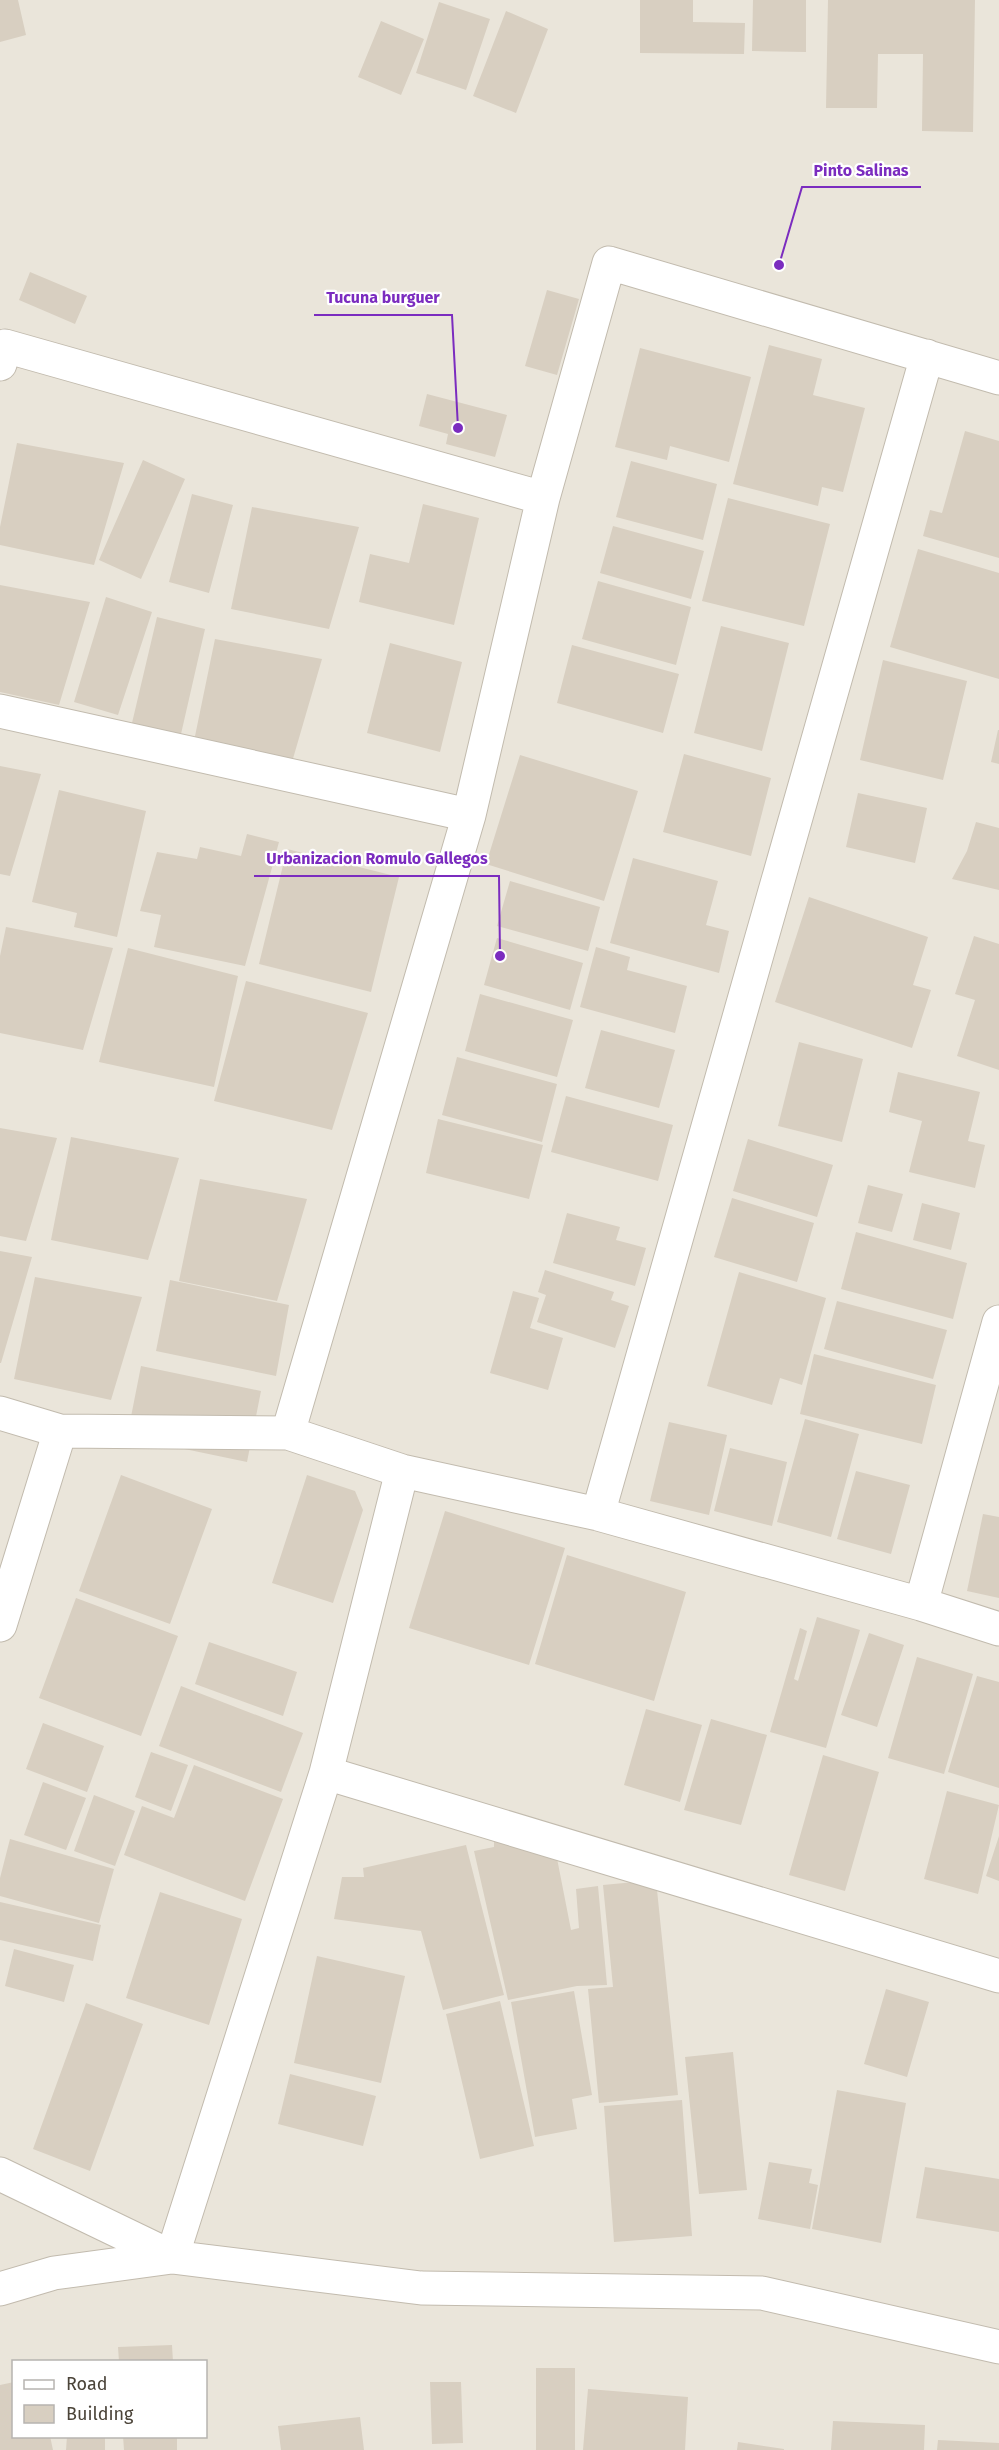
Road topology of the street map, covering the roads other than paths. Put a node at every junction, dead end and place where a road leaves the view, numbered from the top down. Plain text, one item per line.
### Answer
1 (927, 356) junction
2 (0, 364) edge
3 (999, 378) edge
4 (543, 498) junction
5 (0, 711) edge
6 (469, 815) junction
7 (999, 1322) edge
8 (0, 1413) edge
9 (60, 1431) junction
10 (288, 1433) junction
11 (402, 1471) junction
12 (598, 1514) junction
13 (921, 1604) junction
14 (0, 1625) edge
15 (999, 1629) edge
16 (326, 1773) junction
17 (999, 1976) edge
18 (0, 2174) edge
19 (172, 2257) junction
20 (0, 2289) edge
21 (999, 2347) edge

1 - 3 street
1 - 4 street
1 - 12 street
2 - 4 street
4 - 6 street
5 - 6 street
6 - 10 street
7 - 13 street
8 - 9 street
9 - 10 street
9 - 14 street
10 - 11 street
11 - 12 street
11 - 16 street
12 - 13 street
13 - 15 street
16 - 17 street
16 - 19 street
18 - 19 street
19 - 20 street
19 - 21 street

